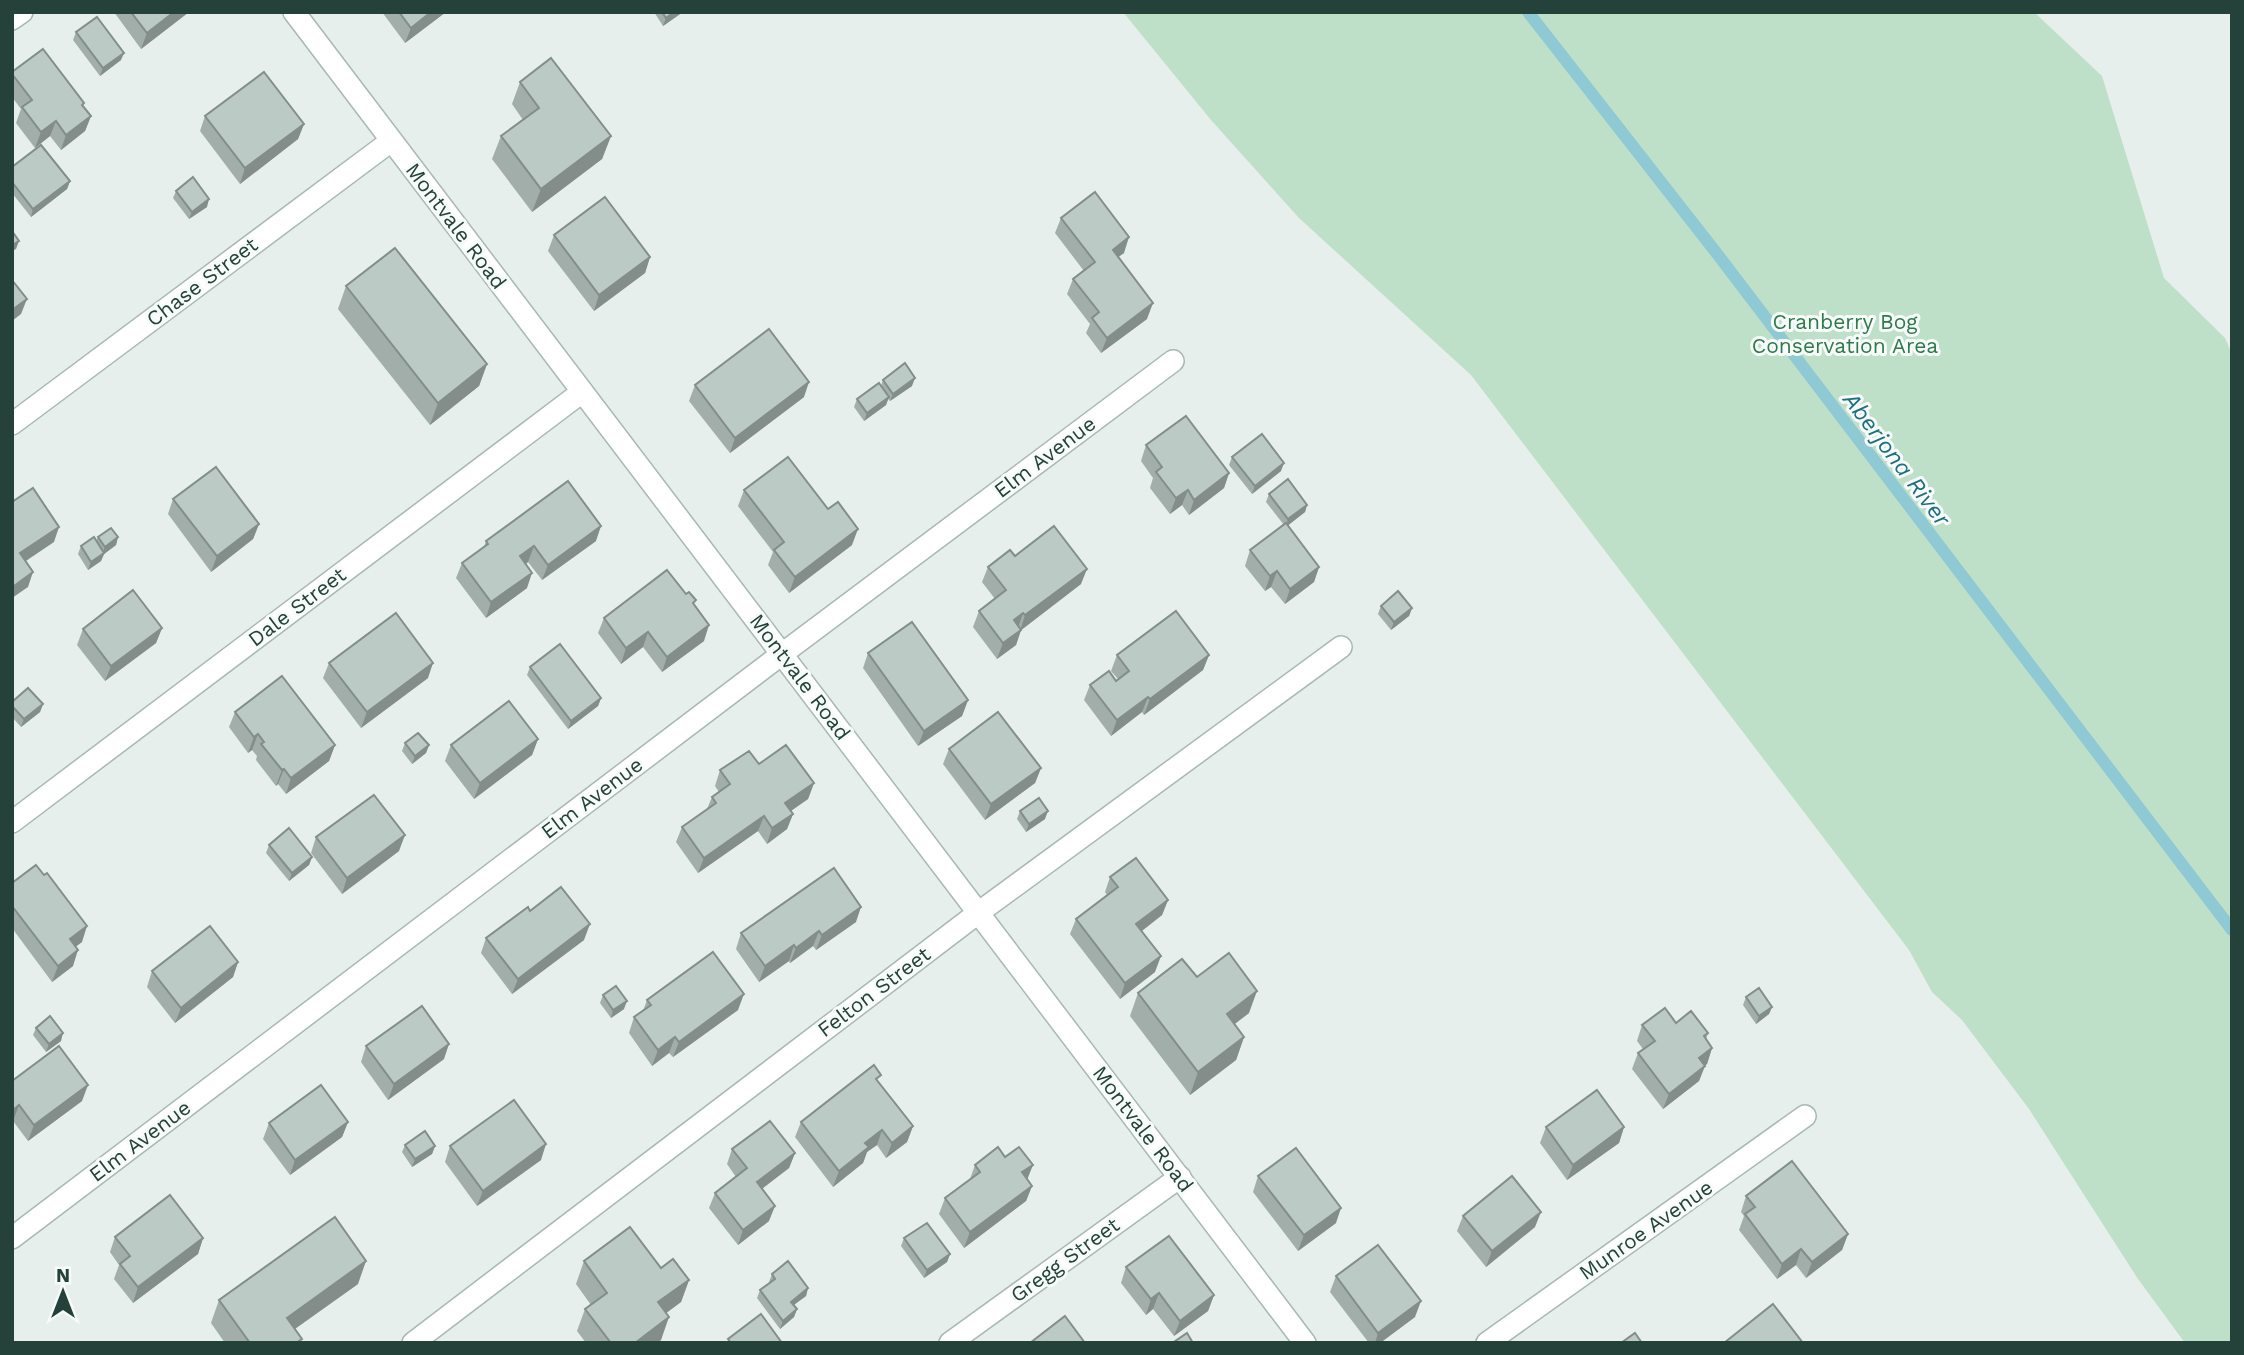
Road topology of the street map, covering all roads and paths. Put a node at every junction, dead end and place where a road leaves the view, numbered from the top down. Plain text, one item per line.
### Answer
1 (22, 12) edge
2 (294, 12) edge
3 (12, 19) edge
4 (391, 141) junction
5 (1173, 361) dead end
6 (582, 392) junction
7 (12, 424) edge
8 (1340, 647) dead end
9 (782, 654) junction
10 (12, 822) edge
11 (978, 913) junction
12 (1805, 1116) dead end
13 (1180, 1177) junction
14 (12, 1238) edge
15 (413, 1343) edge
16 (950, 1343) edge
17 (1305, 1343) edge
18 (1488, 1343) edge

1 - 3 street
2 - 4 street, Montvale Road
4 - 6 street, Montvale Road
4 - 7 street, Chase Street
5 - 9 street, Elm Avenue
6 - 9 street, Montvale Road
6 - 10 street, Dale Street
8 - 11 street, Felton Street
9 - 11 street, Montvale Road
9 - 14 street, Elm Avenue
11 - 13 street, Montvale Road
11 - 15 street, Felton Street
12 - 18 street, Munroe Avenue
13 - 16 street, Gregg Street
13 - 17 street, Montvale Road

